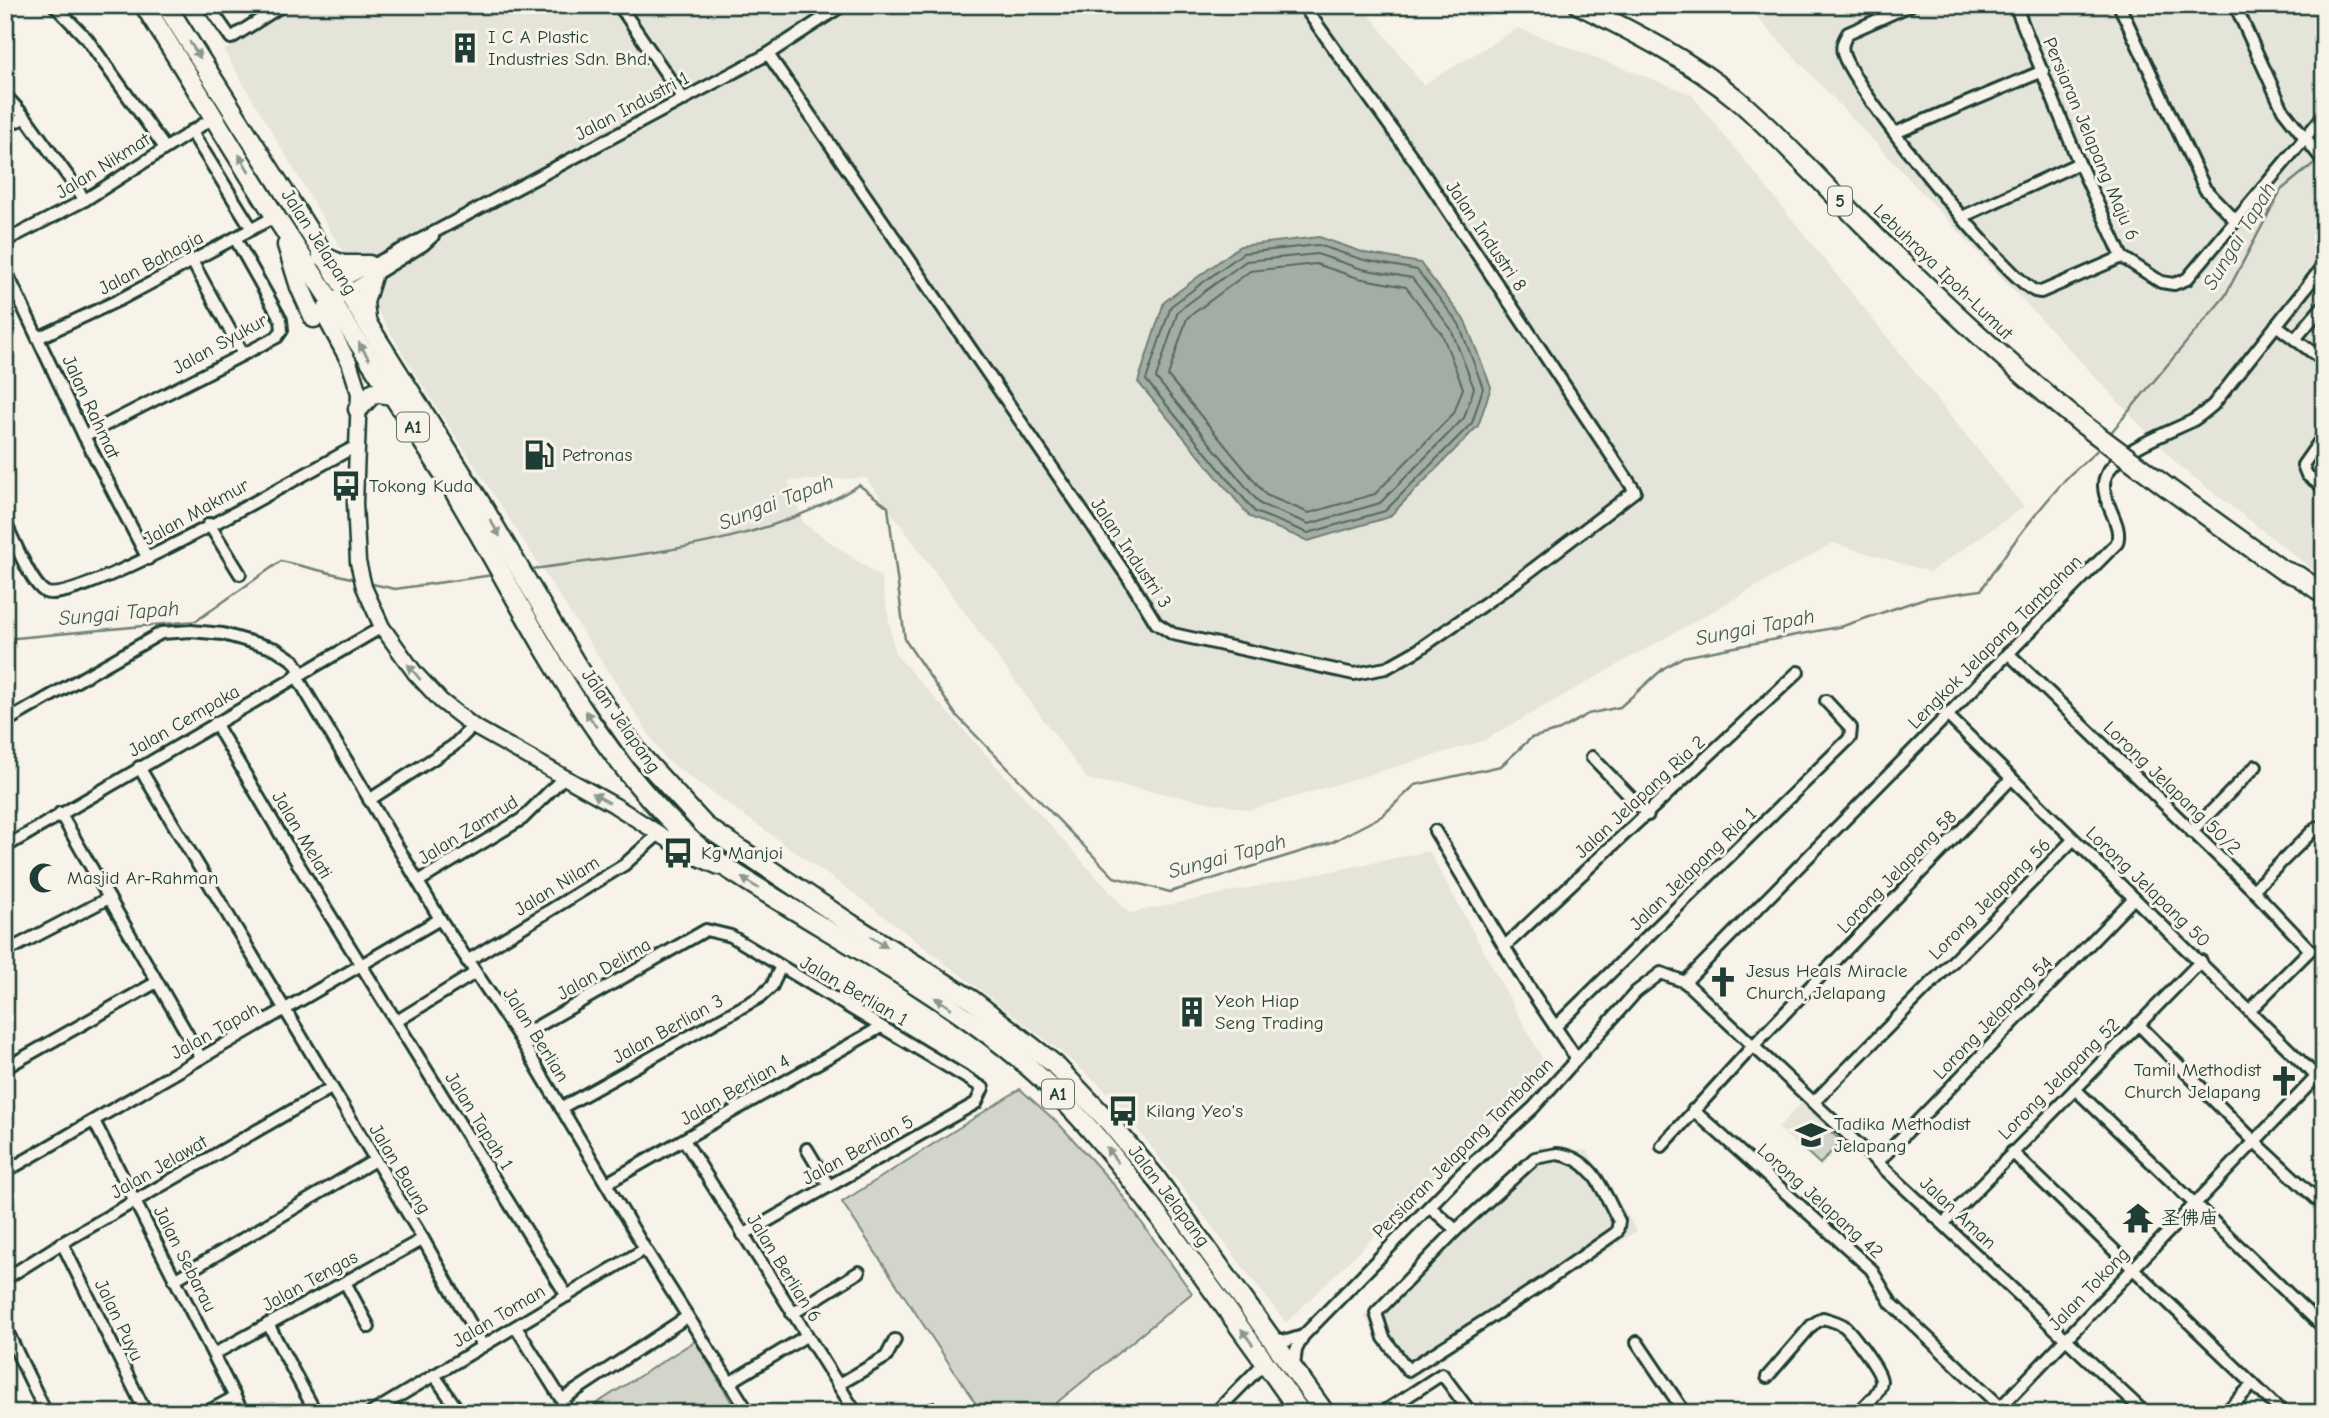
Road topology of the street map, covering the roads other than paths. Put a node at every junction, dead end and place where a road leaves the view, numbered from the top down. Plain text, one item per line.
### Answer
1 (54, 5) edge
2 (144, 5) edge
3 (166, 5) edge
4 (208, 5) edge
5 (283, 5) edge
6 (619, 5) edge
7 (843, 5) edge
8 (1303, 5) edge
9 (1579, 5) edge
10 (1911, 5) edge
11 (2015, 5) edge
12 (2119, 5) edge
13 (2235, 5) edge
14 (768, 54) junction
15 (2043, 71) junction
16 (5, 95) edge
17 (684, 100) junction
18 (2324, 115) edge
19 (216, 116) junction
20 (26, 118) junction
21 (5, 125) edge
22 (191, 131) junction
23 (1895, 133) junction
24 (2303, 139) junction
25 (165, 148) junction
26 (2321, 160) edge
27 (2079, 163) junction
28 (86, 200) junction
29 (1962, 217) junction
30 (278, 219) junction
31 (2236, 221) junction
32 (252, 229) junction
33 (235, 239) junction
34 (5, 241) edge
35 (322, 256) junction
36 (2122, 257) junction
37 (191, 261) junction
38 (2324, 265) edge
39 (5, 268) edge
40 (371, 271) junction
41 (336, 292) junction
42 (2324, 305) edge
43 (314, 318) junction
44 (2276, 325) junction
45 (367, 326) junction
46 (40, 337) junction
47 (2295, 339) junction
48 (243, 354) junction
49 (2324, 361) edge
50 (392, 394) junction
51 (358, 409) junction
52 (2324, 435) edge
53 (84, 436) junction
54 (358, 445) junction
55 (2324, 488) edge
56 (1634, 491) joint
57 (5, 523) edge
58 (209, 524) junction
59 (501, 553) junction
60 (148, 559) junction
61 (2282, 570) junction
62 (240, 574) dead end
63 (2324, 594) edge
64 (2324, 604) edge
65 (536, 614) junction
66 (382, 627) junction
67 (2008, 653) junction
68 (1798, 672) dead end
69 (299, 673) junction
70 (1826, 701) dead end
71 (1947, 715) junction
72 (5, 722) edge
73 (215, 723) junction
74 (473, 726) junction
75 (1591, 757) dead end
76 (2256, 766) dead end
77 (139, 767) junction
78 (564, 777) junction
79 (2010, 780) junction
80 (369, 800) junction
81 (663, 811) junction
82 (60, 813) junction
83 (1648, 815) junction
84 (705, 826) junction
85 (2317, 827) dead end
86 (1435, 831) dead end
87 (2192, 832) junction
88 (660, 833) junction
89 (2073, 840) junction
90 (5, 847) edge
91 (727, 868) junction
92 (419, 881) junction
93 (2253, 890) junction
94 (109, 898) junction
95 (2134, 898) junction
96 (440, 919) junction
97 (706, 930) joint
98 (1505, 946) junction
99 (6, 949) edge
100 (467, 961) junction
101 (2201, 961) junction
102 (362, 964) junction
103 (780, 968) junction
104 (475, 973) junction
105 (157, 982) junction
106 (1685, 982) junction
107 (2250, 1010) junction
108 (285, 1012) junction
109 (397, 1021) junction
110 (2138, 1024) junction
111 (881, 1027) junction
112 (1555, 1027) junction
113 (519, 1037) junction
114 (1752, 1046) junction
115 (201, 1058) junction
116 (1576, 1058) junction
117 (5, 1068) edge
118 (2321, 1077) edge
119 (331, 1088) junction
120 (983, 1088) joint
121 (2075, 1089) junction
122 (1813, 1103) junction
123 (561, 1108) junction
124 (1693, 1110) junction
125 (94, 1121) junction
126 (684, 1139) junction
127 (2255, 1142) junction
128 (1662, 1146) dead end
129 (807, 1149) dead end
130 (2012, 1152) junction
131 (375, 1160) junction
132 (1878, 1162) junction
133 (5, 1172) edge
134 (607, 1183) junction
135 (829, 1186) junction
136 (136, 1201) junction
137 (2194, 1204) junction
138 (2324, 1206) edge
139 (1430, 1207) junction
140 (1944, 1223) junction
141 (1456, 1230) junction
142 (743, 1235) junction
143 (423, 1239) junction
144 (62, 1243) junction
145 (645, 1249) junction
146 (2132, 1270) junction
147 (859, 1272) dead end
148 (5, 1279) edge
149 (174, 1280) junction
150 (345, 1282) junction
151 (566, 1296) junction
152 (792, 1314) junction
153 (687, 1317) junction
154 (268, 1324) junction
155 (516, 1326) junction
156 (5, 1327) edge
157 (369, 1327) dead end
158 (2324, 1328) edge
159 (806, 1336) junction
160 (1303, 1336) junction
161 (1274, 1338) junction
162 (2066, 1339) junction
163 (895, 1340) dead end
164 (1637, 1342) dead end
165 (482, 1346) junction
166 (214, 1354) junction
167 (1265, 1362) junction
168 (1294, 1365) junction
169 (1408, 1370) junction
170 (435, 1375) junction
171 (1767, 1377) dead end
172 (729, 1383) junction
173 (2253, 1384) junction
174 (838, 1385) junction
175 (1420, 1388) junction
176 (235, 1397) junction
177 (563, 1399) junction
178 (2001, 1411) edge
179 (46, 1413) edge
180 (146, 1413) edge
181 (205, 1413) edge
182 (243, 1413) edge
183 (316, 1413) edge
184 (371, 1413) edge
185 (460, 1413) edge
186 (570, 1413) edge
187 (749, 1413) edge
188 (856, 1413) edge
189 (1215, 1413) edge
190 (1301, 1413) edge
191 (1325, 1413) edge
192 (1382, 1413) edge
193 (1471, 1413) edge
194 (1685, 1413) edge
195 (1858, 1413) edge
196 (2145, 1413) edge
197 (2225, 1413) edge
198 (2283, 1413) edge

1 - 25 street
2 - 19 main road, Jalan Jelapang / A1
3 -> 35 main road, Jalan Jelapang / A1
4 - 5 street
6 - 17 street
7 - 14 street, Jalan Industri 1
8 - 56 street, Jalan Industri 8
9 - 61 main road, Lebuhraya Ipoh-Lumut / 5, bridge
10 - 23 street
11 - 15 street, Persiaran Jelapang Maju 6
12 - 31 street
13 - 24 street
14 - 17 street, Jalan Industri 1
14 - 56 street, Jalan Industri 3
15 - 23 street
15 - 27 street, Persiaran Jelapang Maju 6
16 - 20 street
17 - 40 street, Jalan Industri 1
18 - 24 street
19 - 22 street, Jalan Nikmat
30 -> 19 main road, Jalan Jelapang / A1
20 - 21 street
20 - 28 street
22 - 25 street, Jalan Nikmat
22 - 32 street
23 - 29 street
24 - 26 street
24 - 31 street
25 - 28 street, Jalan Nikmat
27 - 29 street
27 - 36 street, Persiaran Jelapang Maju 6
28 - 34 street, Jalan Nikmat
29 - 36 street
30 - 32 street, Jalan Bahagia
30 - 41 main road, Jalan Jelapang / A1
30 - 43 main road
31 - 36 street, Persiaran Jelapang Maju 6
32 - 33 street, Jalan Bahagia
33 - 37 street, Jalan Bahagia
33 - 48 street, Jalan Syukur
35 - 40 main road
35 - 41 main road, Jalan Jelapang / A1
37 - 46 street, Jalan Bahagia
37 - 48 street
38 - 44 street
39 - 46 street, Jalan Rahmat
40 - 41 street, Jalan Industri 1
40 - 45 main road
41 - 43 street
41 - 45 main road, Jalan Jelapang / A1
50 -> 41 main road, Jalan Jelapang / A1
41 - 51 street
42 - 47 street
43 - 51 street
44 - 47 street
44 - 67 street, Lengkok Jelapang Tambahan
45 -> 59 main road, Jalan Jelapang / A1
46 - 53 street, Jalan Rahmat
47 - 49 street
48 - 53 street, Jalan Syukur
50 - 51 main road
50 - 59 main road, Jalan Jelapang / A1
51 - 54 street
52 - 55 street
53 - 60 street, Jalan Rahmat
54 - 58 street, Jalan Makmur
54 - 66 street
57 - 60 street, Jalan Makmur
58 - 60 street, Jalan Makmur
58 - 62 street
59 - 65 main road, Jalan Jelapang / A1
61 - 63 main road, Lebuhraya Ipoh-Lumut / 5
61 - 64 main road, Lebuhraya Ipoh-Lumut / 5
81 -> 65 main road, Jalan Jelapang / A1
65 - 84 main road, Jalan Jelapang / A1
66 - 69 street, Jalan Cempaka
74 -> 66 street
67 - 71 street, Lengkok Jelapang Tambahan
67 - 87 street, Lorong Jelapang 50/2
68 - 83 street, Jalan Jelapang Ria 2
69 - 72 street, Jalan Berlian
69 - 73 street, Jalan Cempaka
69 - 80 street, Jalan Berlian
70 - 112 street, Jalan Jelapang Ria 1
71 - 79 street, Lorong Jelapang 50
71 - 106 street, Lengkok Jelapang Tambahan
73 - 77 street, Jalan Cempaka
73 - 102 street, Jalan Melati
74 - 78 street
74 - 80 street
75 - 83 street
76 - 87 street
77 - 82 street, Jalan Cempaka
77 - 108 street, Jalan Baung
88 -> 78 street
78 - 92 street, Jalan Zamrud
79 - 89 street, Lorong Jelapang 50
79 - 114 street, Lorong Jelapang 58
80 - 92 street, Jalan Berlian
81 - 84 main road
81 - 91 main road, Jalan Jelapang / A1
82 - 90 street, Jalan Cempaka
82 - 94 street
83 - 98 street, Jalan Jelapang Ria 2
84 - 91 main road
84 -> 161 main road, Jalan Jelapang / A1
85 - 93 street
86 - 98 street
87 - 93 street, Lorong Jelapang 50/2
88 - 91 street
88 - 100 street, Jalan Nilam
89 - 95 street, Lorong Jelapang 50
89 - 122 street, Lorong Jelapang 56
167 -> 91 main road, Jalan Jelapang / A1
92 - 96 street, Jalan Berlian
93 - 107 street, Lorong Jelapang 50/2
94 - 99 street
94 - 105 street
95 - 101 street, Lorong Jelapang 50
95 - 132 street, Lorong Jelapang 54
96 - 100 street, Jalan Berlian
96 - 102 street, Jalan Tapah
97 - 103 street, Jalan Berlian 1
97 - 113 street, Jalan Delima
98 - 112 street
100 - 104 street, Jalan Berlian
101 - 107 street, Lorong Jelapang 50
101 - 110 street, Lorong Jelapang 52
102 - 108 street, Jalan Tapah
102 - 109 street, Jalan Tapah 1
103 - 111 street, Jalan Berlian 1
103 - 123 street, Jalan Berlian 3
104 - 109 street
104 - 113 street, Jalan Berlian
105 - 115 street
105 - 117 street
106 - 114 street, Jalan Aman
106 - 116 street, Persiaran Jelapang Tambahan
107 - 118 street, Lorong Jelapang 50
108 - 115 street, Jalan Tapah
108 - 119 street, Jalan Baung
109 - 151 street, Jalan Tapah 1
110 - 121 street, Lorong Jelapang 52
110 - 127 street
111 - 120 street, Jalan Berlian 1
111 - 126 street, Jalan Berlian 4
112 - 116 street
113 - 123 street, Jalan Berlian
114 - 122 street, Jalan Aman
114 - 124 street, Lorong Jelapang 58
115 - 125 street, Jalan Tapah
116 - 139 street, Persiaran Jelapang Tambahan
118 - 127 street, Jalan Tokong
119 - 131 street, Jalan Baung
119 - 136 street, Jalan Jelawat
120 - 135 street, Jalan Berlian 5
121 - 130 street, Lorong Jelapang 52
121 - 137 street
122 - 132 street, Jalan Aman
123 - 134 street, Jalan Berlian
124 - 128 street, Lorong Jelapang 58
124 - 178 street, Lorong Jelapang 42
125 - 133 street, Jalan Tapah
125 - 136 street, Jalan Sebarau
126 - 134 street, Jalan Berlian 4
126 - 142 street, Jalan Berlian 6
127 - 137 street, Jalan Tokong
127 - 138 street
129 - 135 street
130 - 140 street, Lorong Jelapang 52
130 - 146 street
131 - 143 street, Jalan Baung
131 - 149 street
132 - 140 street, Jalan Aman
134 - 145 street, Jalan Berlian
135 - 142 street, Jalan Berlian 5
136 - 144 street, Jalan Jelawat
136 - 149 street, Jalan Sebarau
137 - 146 street, Jalan Tokong
137 - 158 street
139 - 141 street
139 - 160 street, Persiaran Jelapang Tambahan
140 - 162 street, Jalan Aman
141 - 169 street
141 - 169 street
142 - 152 street, Jalan Berlian 6
143 - 150 street, Jalan Tengas
143 - 165 street, Jalan Baung
144 - 148 street, Jalan Jelawat
144 - 180 street, Jalan Puyu
145 - 151 street, Jalan Toman
145 - 153 street, Jalan Berlian
146 - 162 street, Jalan Tokong
146 - 173 street
147 - 152 street
149 - 166 street, Jalan Sebarau
150 - 154 street, Jalan Tengas
150 - 157 street
151 - 155 street, Jalan Toman
152 - 159 street, Jalan Berlian 6
153 - 172 street, Jalan Berlian
153 - 177 street
154 - 166 street, Jalan Tengas
154 - 183 street
155 - 165 street, Jalan Toman
155 - 177 street
156 - 179 street
159 - 172 street
159 - 174 street, Jalan Berlian 6
160 - 161 street
160 - 168 street, Persiaran Jelapang Tambahan
161 - 168 main road, Jalan Jelapang / A1
162 - 178 street, Jalan Tokong
162 - 196 street, Jalan Aman
163 - 174 street
164 - 194 street
165 - 170 street, Jalan Toman
166 - 176 street, Jalan Sebarau
167 - 189 street
167 - 190 main road, Jalan Jelapang / A1
168 - 191 main road, Jalan Jelapang / A1
169 - 175 street
170 - 184 street, Jalan Toman
170 - 185 street
171 - 195 street
172 - 187 street, Jalan Berlian
173 - 197 street
173 - 198 street
174 - 188 street, Jalan Berlian 6
175 - 192 street
175 - 193 street
176 - 181 street
176 - 182 street, Jalan Sebarau
177 - 186 street

